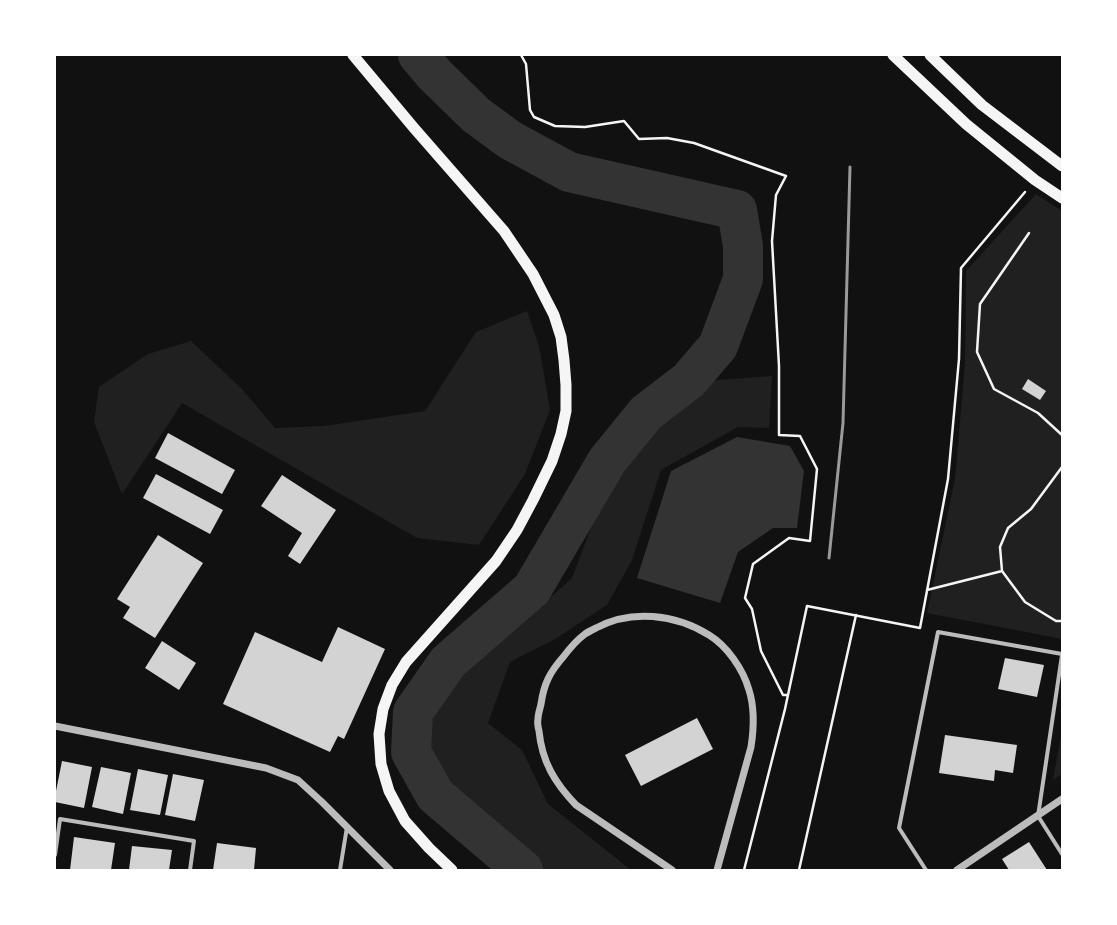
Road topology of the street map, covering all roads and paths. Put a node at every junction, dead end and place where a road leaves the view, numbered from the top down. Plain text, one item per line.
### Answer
1 (353, 55) edge
2 (522, 55) edge
3 (893, 55) edge
4 (930, 55) edge
5 (1062, 166) edge
6 (1035, 180) junction
7 (1062, 198) edge
8 (1029, 233) dead end
9 (1062, 435) edge
10 (1062, 467) edge
11 (1002, 571) junction
12 (927, 590) junction
13 (856, 615) junction
14 (1062, 621) edge
15 (1062, 654) edge
16 (788, 696) junction
17 (55, 726) edge
18 (1062, 799) edge
19 (1038, 816) junction
20 (347, 827) junction
21 (1062, 854) edge
22 (55, 855) edge
23 (190, 870) edge
24 (340, 870) edge
25 (390, 870) edge
26 (452, 870) edge
27 (671, 870) edge
28 (717, 870) edge
29 (744, 870) edge
30 (799, 870) edge
31 (926, 870) edge
32 (957, 870) edge

1 - 26 highway
2 - 16 path
3 - 6 highway
4 - 5 highway
6 - 7 highway
6 - 12 path
8 - 9 path
10 - 11 path
11 - 12 path
11 - 14 path
12 - 13 path
13 - 16 path
13 - 30 path
15 - 19 street
15 - 31 street
16 - 29 path
17 - 20 street
18 - 19 street
19 - 21 street
19 - 32 street
20 - 24 street
20 - 25 street
22 - 23 street
27 - 28 street

